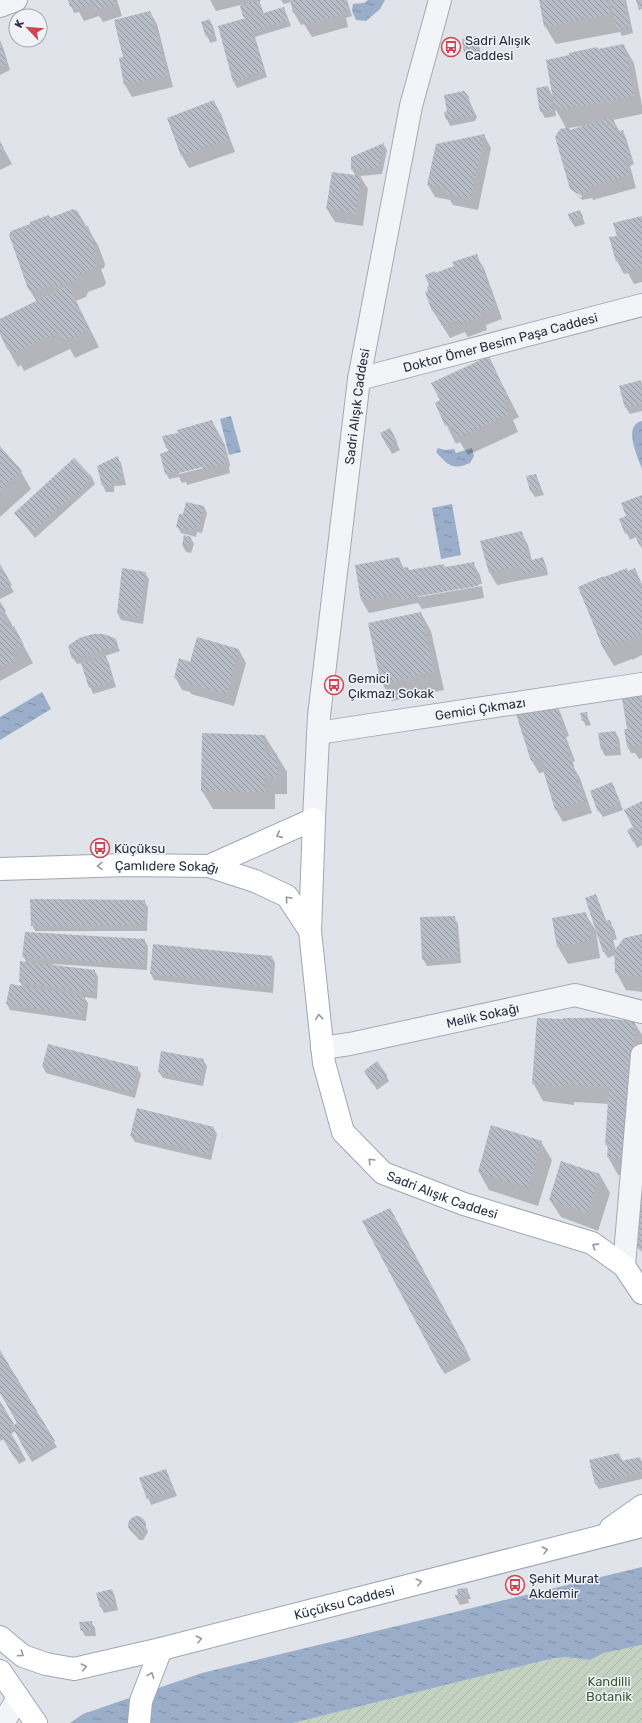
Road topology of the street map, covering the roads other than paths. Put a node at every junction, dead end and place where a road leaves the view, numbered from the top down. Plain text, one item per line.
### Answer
1 (16, 0) edge
2 (440, 0) edge
3 (0, 6) edge
4 (642, 305) edge
5 (359, 379) junction
6 (642, 684) edge
7 (318, 733) junction
8 (314, 819) junction
9 (209, 866) junction
10 (0, 869) edge
11 (310, 931) junction
12 (642, 1012) edge
13 (322, 1048) junction
14 (642, 1055) edge
15 (624, 1266) junction
16 (642, 1293) edge
17 (642, 1506) edge
18 (642, 1526) edge
19 (600, 1536) junction
20 (0, 1637) edge
21 (161, 1649) junction
22 (0, 1671) edge
23 (18, 1698) junction
24 (4, 1723) edge
25 (36, 1723) edge
26 (139, 1723) edge

1 - 3 street
2 - 5 street, Sadri Alışık Caddesi
4 - 5 street, Doktor Ömer Besim Paşa Caddesi
5 - 7 street, Sadri Alışık Caddesi
6 - 7 street, Gemici Çıkmazı
7 - 8 street, Sadri Alışık Caddesi
8 -> 9 main road
8 - 11 main road, Sadri Alışık Caddesi
9 -> 10 main road, Çamlıdere Sokağı
11 -> 9 main road, Çamlıdere Sokağı
13 -> 11 main road, Sadri Alışık Caddesi
12 - 13 street, Melik Sokağı
15 -> 13 main road, Sadri Alışık Caddesi
14 - 15 street
15 - 16 main road, Sadri Alışık Caddesi
17 - 19 main road
18 - 19 main road, Küçüksu Caddesi
21 -> 19 main road, Küçüksu Caddesi
20 -> 21 main road, Küçüksu Caddesi
26 -> 21 main road
22 - 23 main road
23 - 24 street
23 - 25 main road

